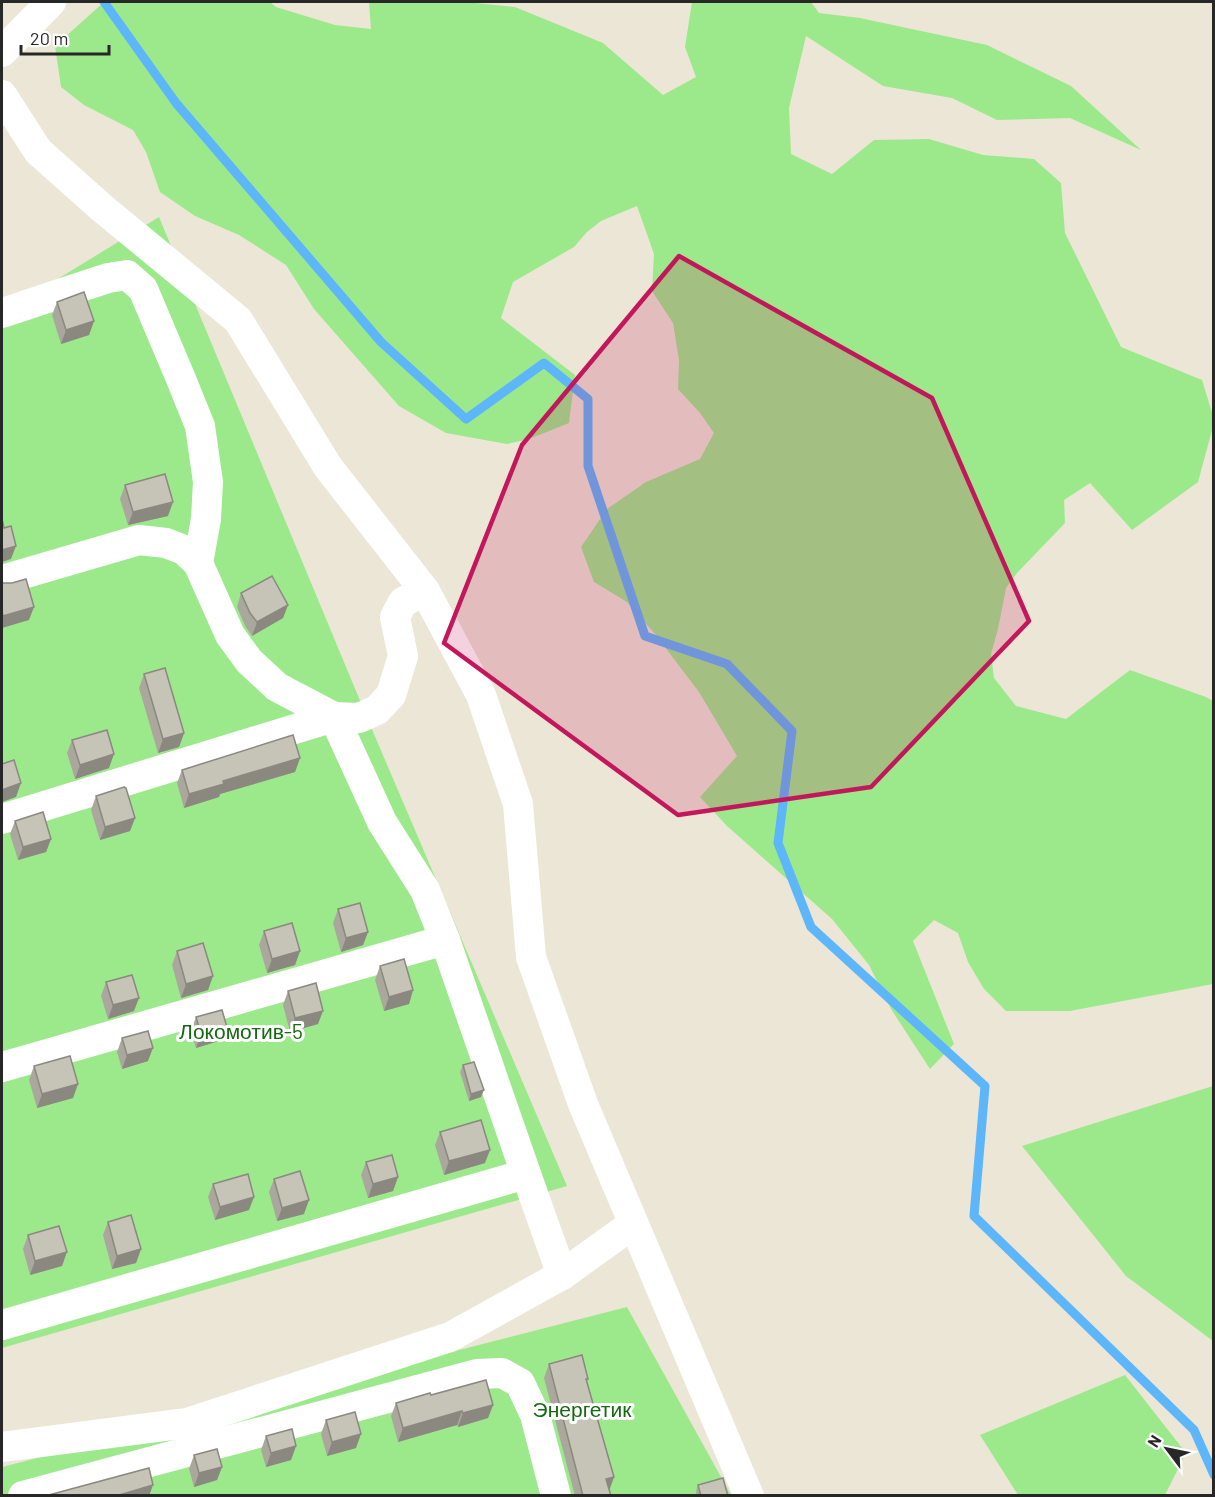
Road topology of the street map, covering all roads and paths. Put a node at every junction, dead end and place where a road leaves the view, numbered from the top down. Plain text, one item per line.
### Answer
1 (51, 2) edge
2 (2, 52) edge
3 (2, 95) edge
4 (2, 313) edge
5 (198, 563) junction
6 (2, 580) edge
7 (425, 591) junction
8 (334, 717) junction
9 (2, 819) edge
10 (445, 940) junction
11 (2, 1067) edge
12 (526, 1174) junction
13 (633, 1224) junction
14 (562, 1275) junction
15 (2, 1325) edge
16 (2, 1447) edge
17 (23, 1496) edge
18 (556, 1496) edge
19 (749, 1496) edge

1 - 2 street
3 - 7 street
4 - 5 street
5 - 6 street
5 - 8 street
7 - 8 street
7 - 13 street
8 - 9 street
8 - 10 street
10 - 11 street
10 - 12 street
12 - 14 street
12 - 15 street
13 - 14 street
13 - 19 street
14 - 16 street
17 - 18 street

